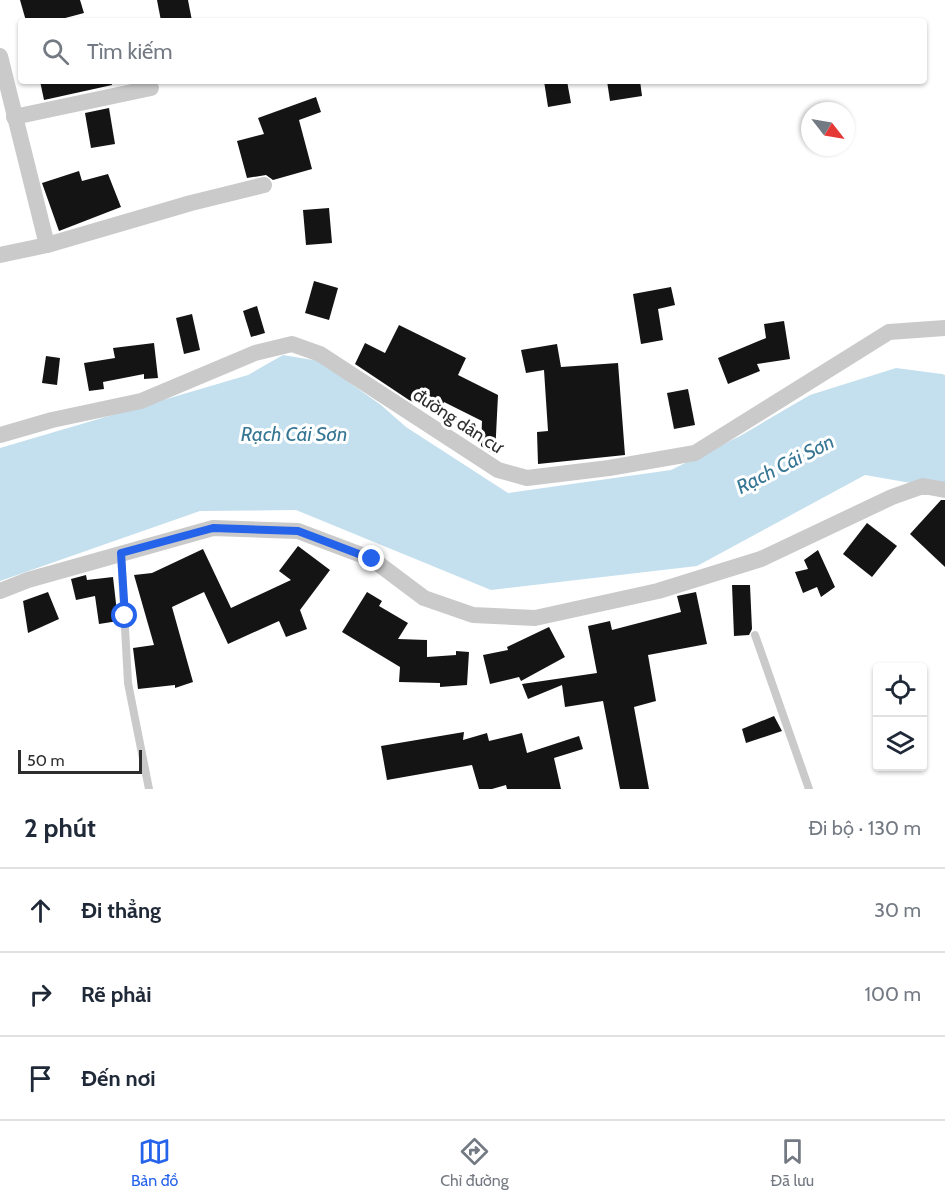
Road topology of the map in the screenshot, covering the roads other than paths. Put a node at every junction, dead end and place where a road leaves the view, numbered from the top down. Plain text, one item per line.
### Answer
1 (0, 56) edge
2 (151, 88) dead end
3 (14, 117) junction
4 (264, 185) dead end
5 (47, 245) junction
6 (0, 255) edge
7 (945, 328) edge
8 (0, 435) edge
9 (945, 490) edge
10 (121, 553) junction
11 (0, 591) edge
12 (756, 635) dead end
13 (148, 789) edge
14 (809, 789) edge

1 - 3 street
2 - 3 street
3 - 5 street
4 - 5 street
5 - 6 street
7 - 8 street, đường dân cư
9 - 10 street
10 - 11 street
10 - 13 lane
12 - 14 lane

